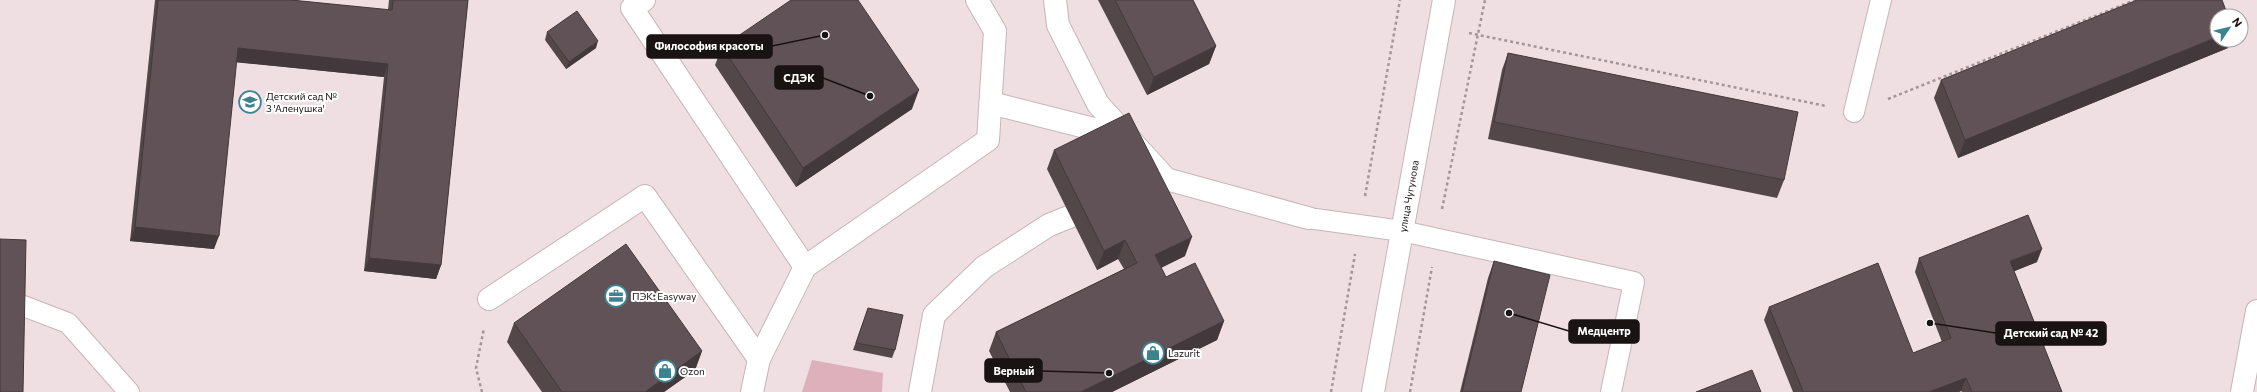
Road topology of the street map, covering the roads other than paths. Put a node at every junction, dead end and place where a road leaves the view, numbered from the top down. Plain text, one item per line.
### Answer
1 (977, 0) edge
2 (1055, 0) edge
3 (1444, 0) edge
4 (1881, 0) edge
5 (634, 3) edge
6 (990, 103) junction
7 (1854, 112) road end
8 (1128, 137) junction
9 (1166, 178) junction
10 (1144, 187) edge
11 (1115, 199) edge
12 (1308, 218) joint
13 (1402, 232) junction
14 (805, 267) junction
15 (0, 297) edge
16 (490, 299) road end
17 (2257, 311) edge
18 (759, 359) junction
19 (129, 392) edge
20 (752, 392) edge
21 (920, 392) edge
22 (1372, 392) edge
23 (1611, 392) edge
24 (2242, 392) edge

1 - 6 street
2 - 8 street
3 - 13 street, улица Чугунова
4 - 7 lane
5 - 14 street
6 - 8 street
6 - 14 street
8 - 9 street
9 - 10 street
9 - 12 street
11 - 21 street
12 - 13 lane
13 - 22 street, улица Чугунова
13 - 23 lane
14 - 18 street
15 - 19 lane
16 - 18 street
17 - 24 street
18 - 20 street

